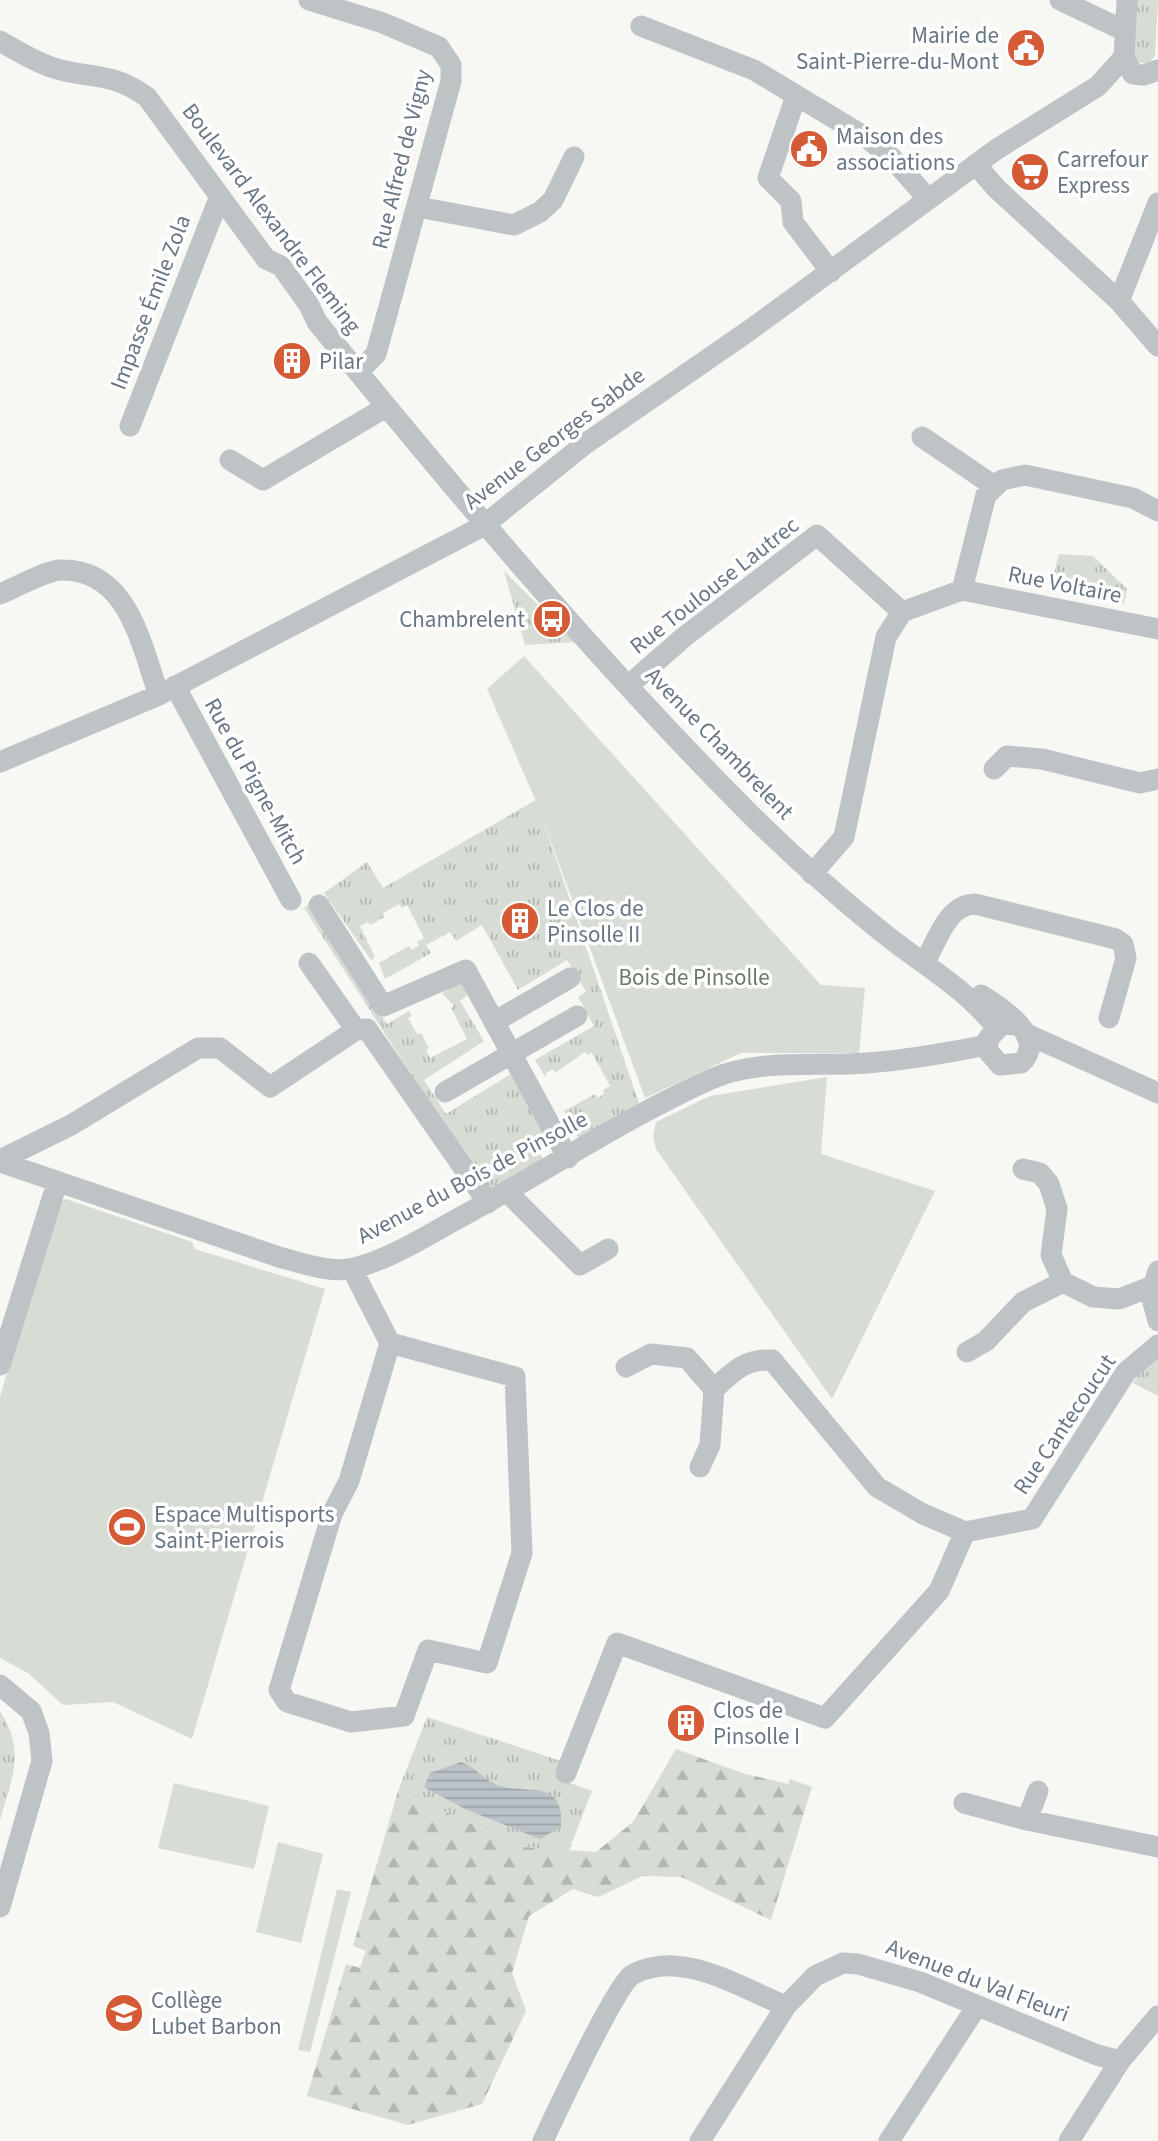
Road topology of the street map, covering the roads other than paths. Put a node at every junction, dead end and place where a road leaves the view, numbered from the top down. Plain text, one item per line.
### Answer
1 (309, 0) edge
2 (1060, 0) edge
3 (1127, 0) edge
4 (641, 26) dead end
5 (1125, 31) junction
6 (0, 41) edge
7 (1144, 72) edge
8 (796, 96) junction
9 (574, 157) dead end
10 (976, 165) junction
11 (220, 196) junction
12 (928, 199) junction
13 (1158, 203) edge
14 (418, 206) junction
15 (831, 272) junction
16 (1119, 301) junction
17 (1158, 346) edge
18 (358, 372) junction
19 (386, 407) junction
20 (130, 426) dead end
21 (922, 438) dead end
22 (230, 460) dead end
23 (994, 486) junction
24 (1158, 511) edge
25 (483, 526) junction
26 (962, 590) junction
27 (0, 594) edge
28 (902, 612) junction
29 (1158, 629) edge
30 (628, 685) junction
31 (167, 691) junction
32 (0, 762) edge
33 (994, 769) dead end
34 (1158, 779) edge
35 (812, 874) junction
36 (291, 900) dead end
37 (319, 905) dead end
38 (309, 963) dead end
39 (931, 968) junction
40 (570, 978) dead end
41 (577, 1016) dead end
42 (1109, 1018) dead end
43 (494, 1021) junction
44 (356, 1030) junction
45 (1005, 1039) junction
46 (510, 1052) junction
47 (1026, 1058) junction
48 (1150, 1089) edge
49 (444, 1092) dead end
50 (568, 1158) junction
51 (0, 1161) edge
52 (1023, 1169) dead end
53 (57, 1183) junction
54 (508, 1192) junction
55 (488, 1203) junction
56 (608, 1249) dead end
57 (352, 1269) junction
58 (1155, 1278) edge
59 (1063, 1282) junction
60 (1158, 1321) edge
61 (390, 1343) junction
62 (1158, 1345) edge
63 (967, 1352) dead end
64 (0, 1365) edge
65 (626, 1367) dead end
66 (714, 1389) junction
67 (700, 1467) dead end
68 (965, 1532) junction
69 (0, 1685) edge
70 (566, 1773) dead end
71 (1038, 1791) dead end
72 (964, 1803) dead end
73 (1027, 1820) junction
74 (1158, 1847) edge
75 (0, 1907) edge
76 (786, 2006) junction
77 (977, 2006) junction
78 (1158, 2017) edge
79 (1119, 2061) junction
80 (543, 2141) edge
81 (700, 2141) edge
82 (889, 2141) edge
83 (1069, 2141) edge

1 - 14 street, Rue Alfred de Vigny
2 - 5 street
3 - 5 street
4 - 8 street
5 - 7 street
6 - 11 street, Boulevard Alexandre Fleming
7 - 10 street, Avenue Georges Sabde
8 - 12 street
8 - 15 street
9 - 14 street
10 - 12 street, Avenue Georges Sabde
10 - 16 street
11 - 18 street, Boulevard Alexandre Fleming
11 - 20 street, Impasse Émile Zola
12 - 15 street, Avenue Georges Sabde
13 - 16 street
14 - 18 street, Rue Alfred de Vigny
15 - 25 street, Avenue Georges Sabde
16 - 17 street
18 - 19 street, Boulevard Alexandre Fleming
19 - 22 street
19 - 25 street, Boulevard Alexandre Fleming
21 - 23 street
23 - 24 street
23 - 26 street
25 - 30 street, Avenue Chambrelent
25 - 31 street, Avenue Georges Sabde
26 - 28 street
26 - 29 street, Rue Voltaire
27 - 31 street, Rue du Pigne-Mitch
28 - 30 street, Rue Toulouse Lautrec
28 - 35 street
30 - 35 street, Avenue Chambrelent
31 - 32 street, Avenue Georges Sabde
31 - 36 street, Rue du Pigne-Mitch
33 - 34 street
35 - 39 street, Avenue Chambrelent
37 - 43 street
38 - 44 street
39 - 42 street
39 - 45 street, Avenue Chambrelent
40 - 43 street
41 - 46 street
43 - 46 street
44 - 51 street
44 - 55 street
45 - 47 street
45 - 47 street, Avenue Chambrelent
45 - 48 street, Avenue Chambrelent
45 - 50 street, Avenue du Bois de Pinsolle
46 - 49 street
46 - 50 street
47 - 48 street, Avenue Chambrelent
50 - 54 street, Avenue du Bois de Pinsolle
51 - 53 street, Avenue du Bois de Pinsolle
52 - 59 street
53 - 57 street, Avenue du Bois de Pinsolle
53 - 64 street
54 - 55 street, Avenue du Bois de Pinsolle
54 - 56 street
55 - 57 street, Avenue du Bois de Pinsolle
57 - 61 street
58 - 59 street
58 - 60 street
59 - 63 street
61 - 61 street
62 - 68 street, Rue Cantecoucut
65 - 66 street
66 - 67 street
66 - 68 street
68 - 70 street
69 - 75 street
71 - 73 street
72 - 73 street
73 - 74 street
76 - 77 street, Avenue du Val Fleuri
76 - 80 street
76 - 81 street, Avenue du Val Fleuri
77 - 79 street, Avenue du Val Fleuri
77 - 82 street
78 - 79 street
79 - 83 street

